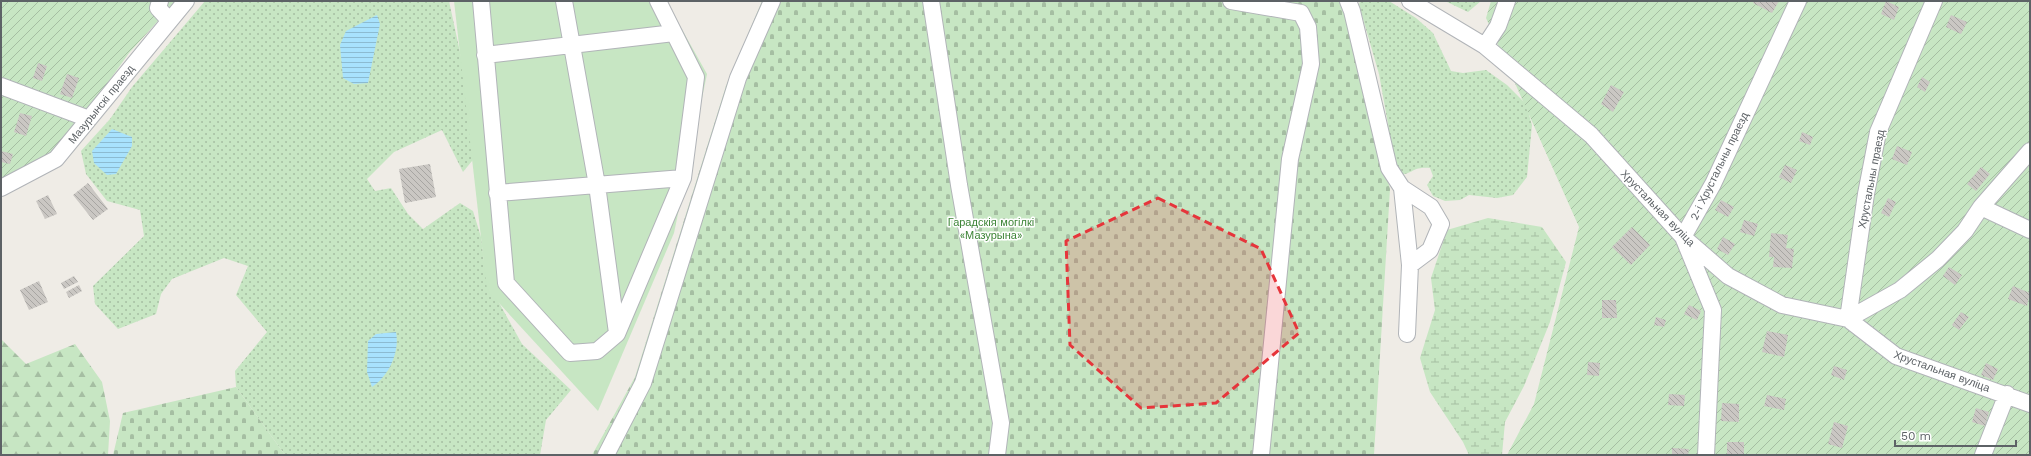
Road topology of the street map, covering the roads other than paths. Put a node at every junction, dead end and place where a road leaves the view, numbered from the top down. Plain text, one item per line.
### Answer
1 (186, 1) edge
2 (481, 1) edge
3 (564, 1) edge
4 (658, 1) edge
5 (772, 1) edge
6 (931, 1) edge
7 (1231, 1) edge
8 (1348, 1) edge
9 (1410, 1) edge
10 (1507, 1) edge
11 (1798, 1) edge
12 (1934, 1) edge
13 (155, 3) edge
14 (169, 20) junction
15 (674, 33) junction
16 (573, 46) junction
17 (1485, 46) junction
18 (485, 54) junction
19 (1, 86) edge
20 (89, 119) junction
21 (2030, 151) edge
22 (683, 178) junction
23 (598, 185) junction
24 (1, 188) edge
25 (1402, 188) junction
26 (497, 193) junction
27 (1981, 207) junction
28 (2030, 230) edge
29 (1683, 237) junction
30 (1410, 265) junction
31 (1848, 319) junction
32 (617, 334) junction
33 (1408, 334) dead end
34 (2007, 394) junction
35 (2030, 404) edge
36 (606, 455) edge
37 (997, 455) edge
38 (1261, 455) edge
39 (1706, 455) edge
40 (1983, 455) edge

1 - 14 street, Мазурынскі праезд
2 - 18 street
3 - 16 street
4 - 15 street
5 - 36 street
6 - 37 street
7 - 38 street
8 - 25 street
9 - 17 street, Хрустальная вуліца
10 - 17 street
11 - 29 street, 2-і Хрустальны праезд
12 - 31 street, Хрустальны праезд
13 - 14 street
14 - 20 street, Мазурынскі праезд
15 - 16 street
15 - 22 street
16 - 18 street
16 - 23 street
17 - 29 street, Хрустальная вуліца
18 - 26 street
19 - 20 street
20 - 24 street, Мазурынскі праезд
21 - 27 street
22 - 23 street
22 - 32 street
23 - 26 street
23 - 32 street
25 - 30 street
25 - 30 street
26 - 32 street
27 - 28 street
27 - 31 street
29 - 31 street, Хрустальная вуліца
29 - 39 street
30 - 33 street
31 - 34 street, Хрустальная вуліца
34 - 35 street, Хрустальная вуліца
34 - 40 street

